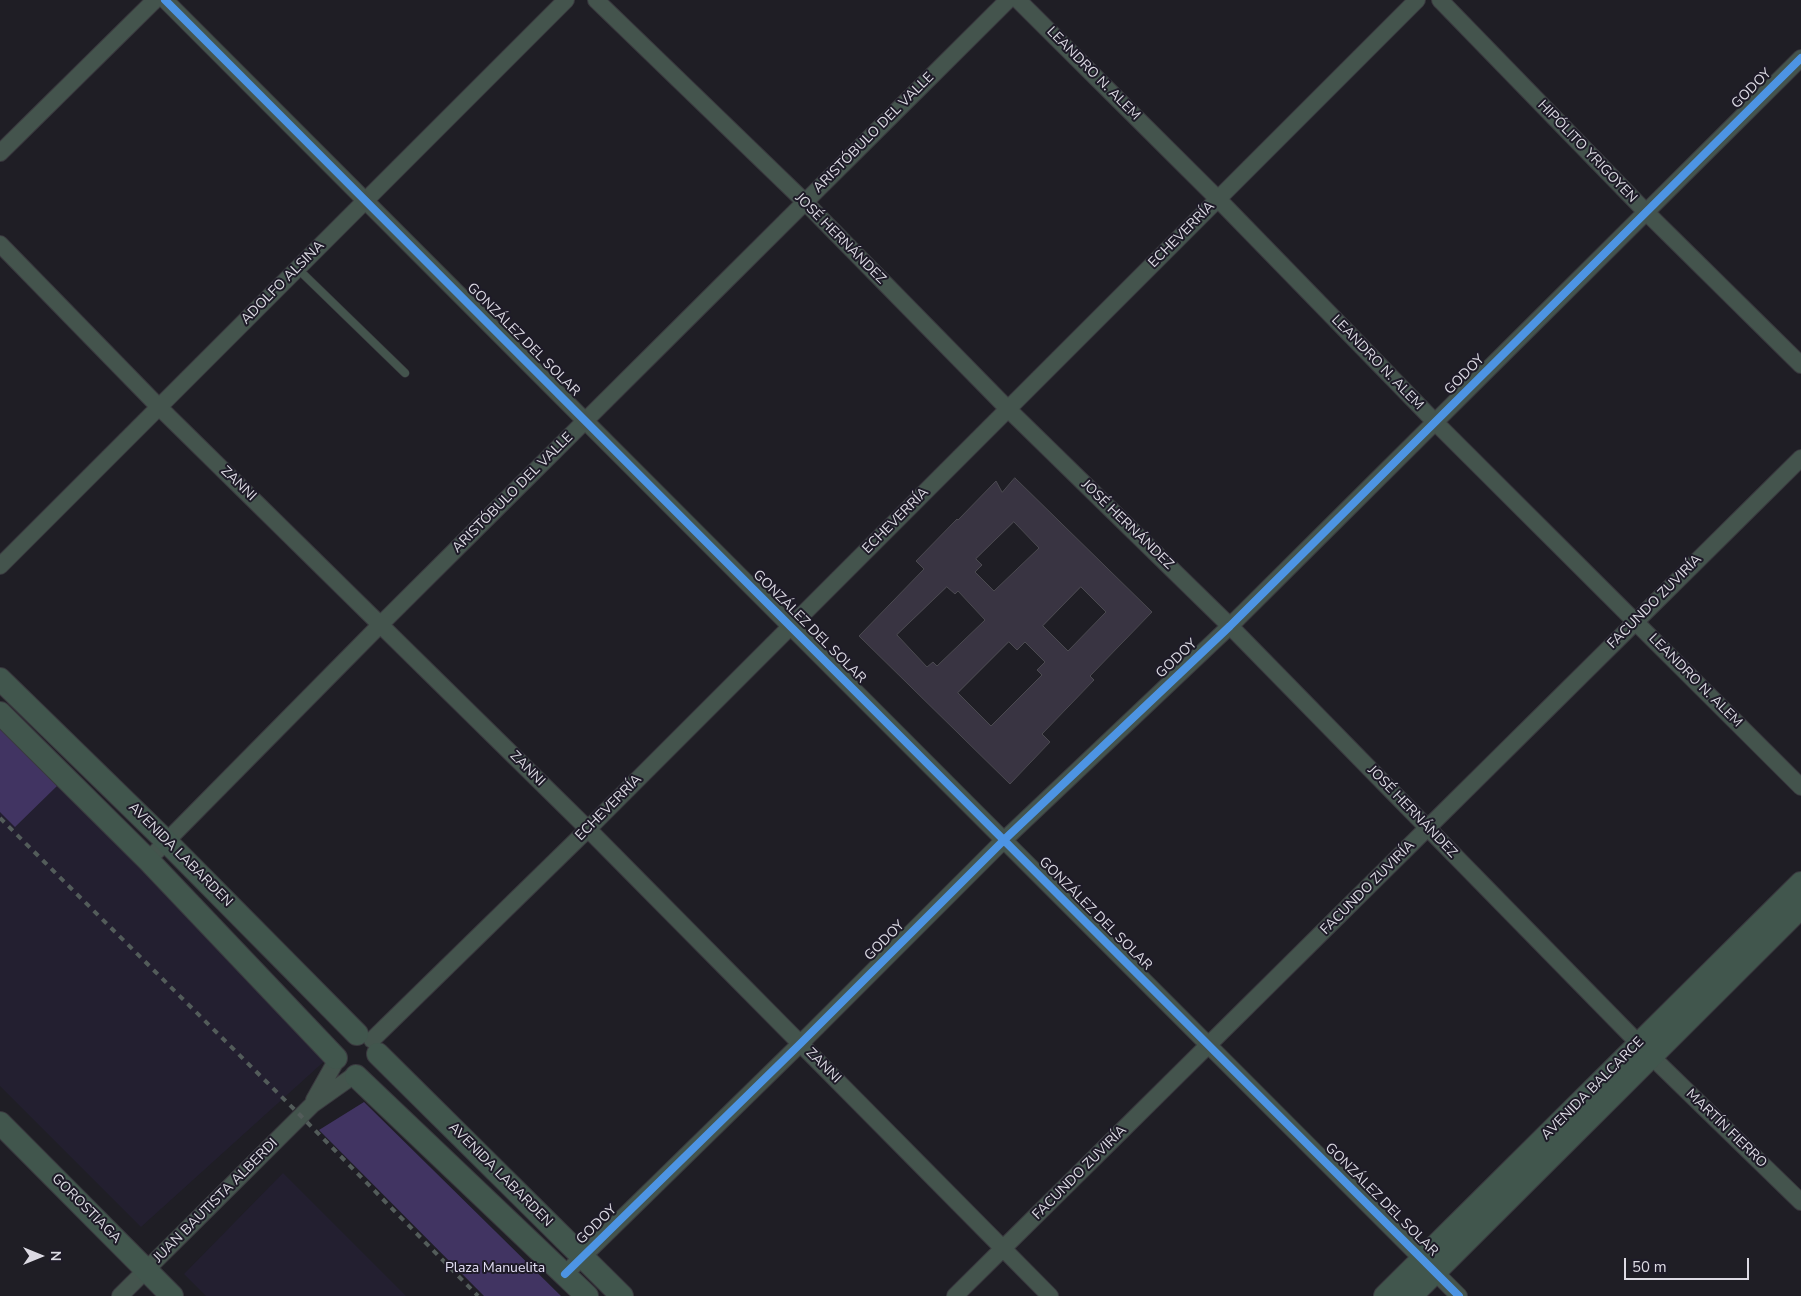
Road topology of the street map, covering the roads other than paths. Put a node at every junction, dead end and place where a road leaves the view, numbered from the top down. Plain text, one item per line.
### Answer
1 (155, 0) edge
2 (165, 0) edge
3 (566, 0) edge
4 (596, 0) edge
5 (1008, 0) edge
6 (1018, 0) edge
7 (1417, 0) edge
8 (1440, 0) edge
9 (1801, 58) edge
10 (0, 153) edge
11 (1218, 199) junction
12 (366, 201) junction
13 (804, 202) junction
14 (1646, 212) junction
15 (0, 244) edge
16 (298, 269) junction
17 (1801, 365) edge
18 (405, 373) dead end
19 (159, 407) junction
20 (1008, 409) junction
21 (586, 421) junction
22 (1434, 422) junction
23 (1801, 458) edge
24 (0, 566) edge
25 (1636, 622) junction
26 (381, 624) junction
27 (791, 626) junction
28 (1230, 626) junction
29 (0, 679) edge
30 (0, 713) edge
31 (1801, 787) edge
32 (1428, 828) junction
33 (588, 829) junction
34 (1004, 840) junction
35 (166, 841) junction
36 (148, 860) junction
37 (1801, 883) edge
38 (1801, 907) edge
39 (369, 1043) junction
40 (800, 1044) junction
41 (1209, 1045) junction
42 (1645, 1050) junction
43 (336, 1059) junction
44 (354, 1076) junction
45 (312, 1105) junction
46 (0, 1123) edge
47 (1801, 1202) edge
48 (1003, 1249) junction
49 (582, 1258) junction
50 (1429, 1266) junction
51 (146, 1270) junction
52 (565, 1274) junction
53 (120, 1296) edge
54 (172, 1296) edge
55 (587, 1296) edge
56 (622, 1296) edge
57 (956, 1296) edge
58 (1050, 1296) edge
59 (1385, 1296) edge
60 (1411, 1296) edge
61 (1459, 1296) edge

1 - 10 street
2 - 12 street, GONZÁLEZ DEL SOLAR
3 - 12 street, ADOLFO ALSINA
4 - 13 street, JOSÉ HERNÁNDEZ
5 - 13 street, ARISTÓBULO DEL VALLE
6 - 11 street, LEANDRO N. ALEM
7 - 11 street, ECHEVERRÍA
8 - 14 street, HIPÓLITO YRIGOYEN
9 - 14 street, GODOY
11 - 20 street, ECHEVERRÍA
11 - 22 street, LEANDRO N. ALEM
12 - 16 street, ADOLFO ALSINA
12 - 21 street, GONZÁLEZ DEL SOLAR
13 - 20 street, JOSÉ HERNÁNDEZ
13 - 21 street, ARISTÓBULO DEL VALLE
14 - 17 street, HIPÓLITO YRIGOYEN
14 - 22 street, GODOY
15 - 19 street, ZANNI
16 - 18 lane
16 - 19 street, ADOLFO ALSINA
19 - 24 street, ADOLFO ALSINA
19 - 26 street, ZANNI
20 - 27 street, ECHEVERRÍA
20 - 28 street, JOSÉ HERNÁNDEZ
21 - 26 street, ARISTÓBULO DEL VALLE
21 - 27 street, GONZÁLEZ DEL SOLAR
22 - 25 street, LEANDRO N. ALEM
22 - 28 street, GODOY
23 - 25 street, FACUNDO ZUVIRÍA
25 - 31 street, LEANDRO N. ALEM
25 - 32 street, FACUNDO ZUVIRÍA
26 - 33 street, ZANNI
26 - 35 street, ARISTÓBULO DEL VALLE
27 - 33 street, ECHEVERRÍA
27 - 34 street, GONZÁLEZ DEL SOLAR
28 - 32 street, JOSÉ HERNÁNDEZ
28 - 34 street, GODOY
29 - 35 main road, AVENIDA LABARDEN
30 - 36 main road, AVENIDA LABARDEN
32 - 41 street, FACUNDO ZUVIRÍA
32 - 42 street, JOSÉ HERNÁNDEZ
33 - 39 street, ECHEVERRÍA
33 - 40 street, ZANNI
34 - 40 street, GODOY
34 - 41 street, GONZÁLEZ DEL SOLAR
35 - 36 street, ARISTÓBULO DEL VALLE
35 - 39 main road, AVENIDA LABARDEN
36 - 43 main road, AVENIDA LABARDEN
37 - 42 main road, AVENIDA BALCARCE
38 - 42 main road, AVENIDA BALCARCE
39 - 43 main road
39 - 44 main road
39 - 49 main road, AVENIDA LABARDEN
40 - 48 street, ZANNI
40 - 49 street, GODOY
41 - 48 street, FACUNDO ZUVIRÍA
41 - 50 street, GONZÁLEZ DEL SOLAR
42 - 47 street, MARTÍN FIERRO
42 - 50 main road, AVENIDA BALCARCE
43 - 44 main road
43 - 45 street, JUAN BAUTISTA ALBERDI
44 - 45 street, JUAN BAUTISTA ALBERDI
44 - 52 main road, AVENIDA LABARDEN
45 - 51 street, JUAN BAUTISTA ALBERDI
46 - 51 main road, GOROSTIAGA
48 - 57 street, FACUNDO ZUVIRÍA
48 - 58 street, ZANNI
49 - 52 street, GODOY
49 - 56 main road, AVENIDA LABARDEN
50 - 59 main road, AVENIDA BALCARCE
50 - 60 main road, AVENIDA BALCARCE
50 - 61 street, GONZÁLEZ DEL SOLAR
51 - 53 street, JUAN BAUTISTA ALBERDI
51 - 54 main road, GOROSTIAGA
52 - 55 main road, AVENIDA LABARDEN

